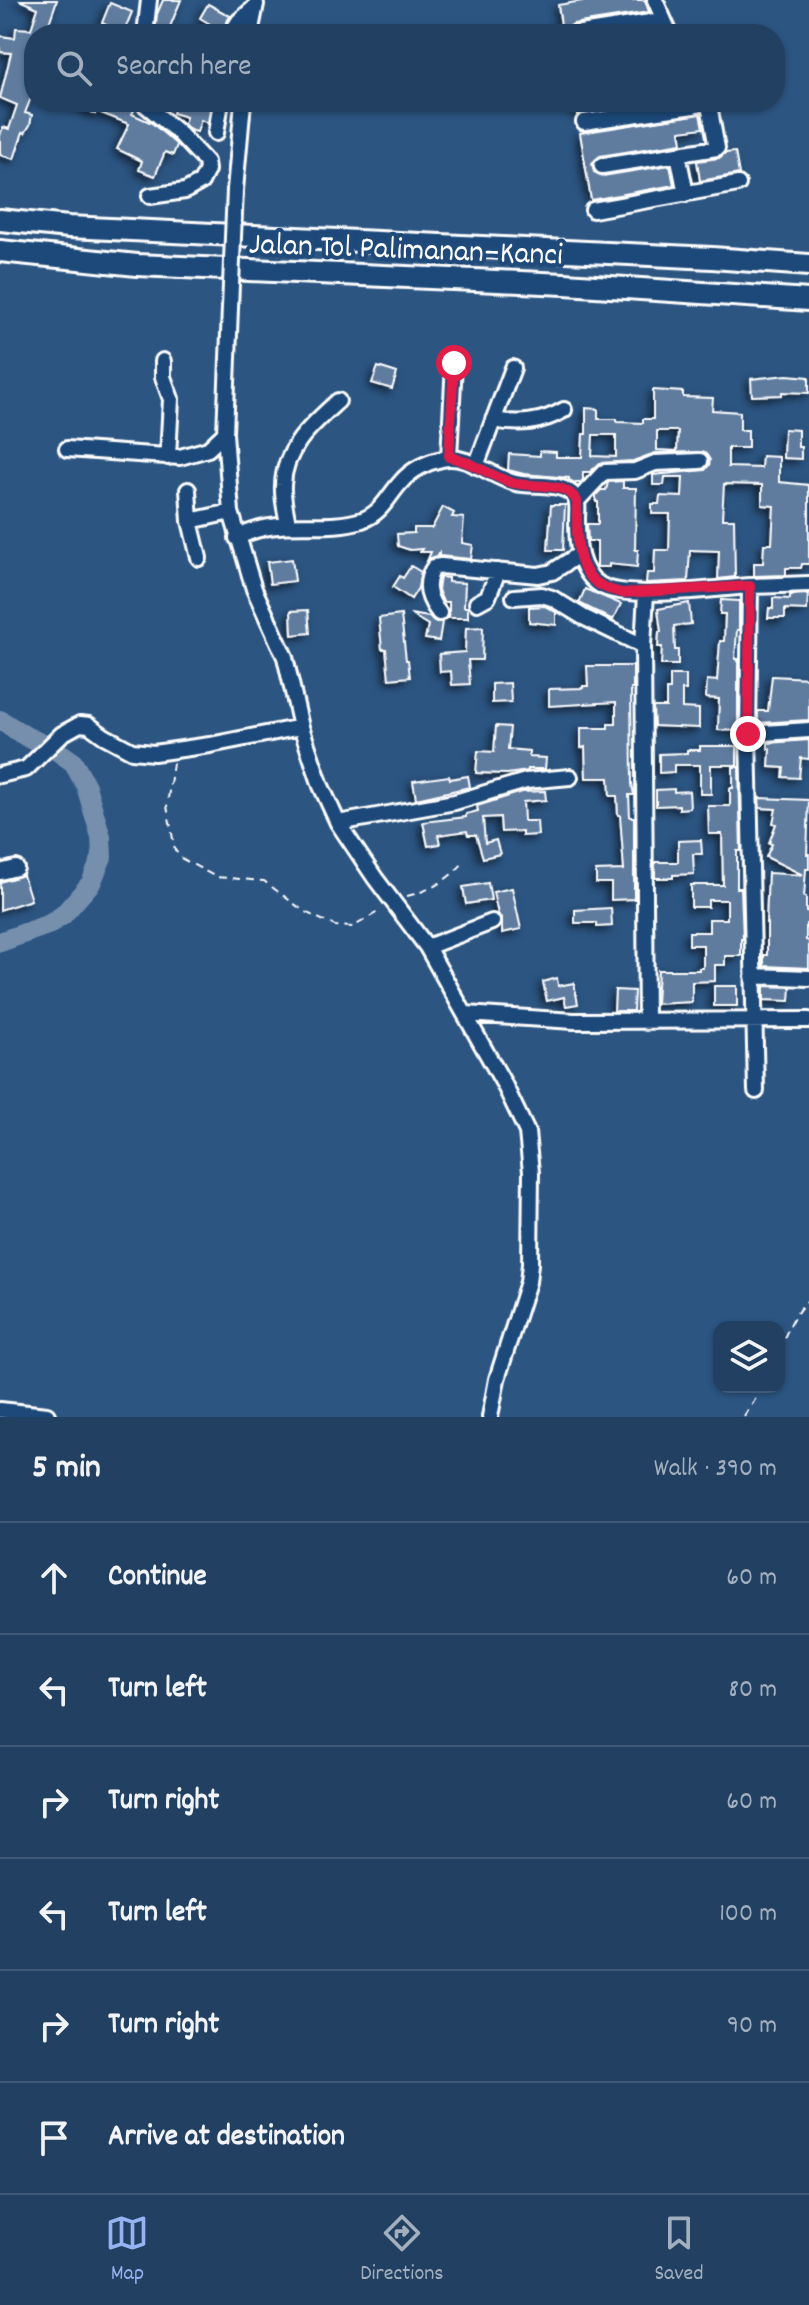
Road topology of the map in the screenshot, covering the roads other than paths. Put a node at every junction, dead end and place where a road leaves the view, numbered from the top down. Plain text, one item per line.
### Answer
1 (149, 0) edge
2 (655, 0) edge
3 (256, 3) edge
4 (146, 24) edge
5 (237, 24) edge
6 (252, 24) edge
7 (665, 24) edge
8 (154, 112) edge
9 (219, 112) edge
10 (242, 112) edge
11 (652, 112) edge
12 (710, 112) edge
13 (584, 122) dead end
14 (216, 133) dead end
15 (678, 154) junction
16 (602, 166) dead end
17 (738, 184) dead end
18 (686, 194) junction
19 (150, 196) dead end
20 (593, 210) dead end
21 (0, 220) edge
22 (0, 251) edge
23 (809, 265) edge
24 (809, 300) edge
25 (163, 361) dead end
26 (454, 363) dead end
27 (513, 368) dead end
28 (338, 401) dead end
29 (564, 410) dead end
30 (493, 420) junction
31 (225, 433) junction
32 (67, 449) dead end
33 (168, 457) junction
34 (449, 457) junction
35 (700, 461) dead end
36 (476, 466) junction
37 (188, 490) dead end
38 (577, 501) junction
39 (231, 512) junction
40 (190, 521) junction
41 (288, 524) junction
42 (237, 538) junction
43 (580, 554) junction
44 (199, 558) dead end
45 (498, 571) junction
46 (809, 584) edge
47 (750, 586) junction
48 (646, 593) junction
49 (514, 597) dead end
50 (477, 603) dead end
51 (439, 613) dead end
52 (643, 646) junction
53 (301, 727) junction
54 (809, 730) edge
55 (748, 734) junction
56 (0, 775) edge
57 (570, 777) dead end
58 (338, 823) junction
59 (16, 868) dead end
60 (0, 872) edge
61 (492, 922) dead end
62 (427, 947) junction
63 (753, 976) junction
64 (809, 978) edge
65 (466, 1014) junction
66 (809, 1020) edge
67 (754, 1021) junction
68 (646, 1022) junction
69 (756, 1091) dead end
70 (0, 1410) edge
71 (47, 1415) edge
72 (490, 1417) edge

1 - 4 street
2 - 7 street
3 - 5 street
3 - 6 street
8 - 19 street
9 - 14 street
10 - 31 street, bridge
11 - 13 street
12 - 15 street
15 - 16 street
15 - 18 street
17 - 18 street
18 - 20 street
21 - 23 highway, Jalan Tol Palimanan–Kanci
22 - 24 highway, Jalan Tol Palimanan–Kanci
25 - 33 street
26 - 34 street
27 - 30 street
28 - 41 street
29 - 30 street
30 - 36 street
31 - 33 street
31 - 39 street
32 - 33 street
34 - 36 street
34 - 41 street
35 - 38 street
36 - 38 street
37 - 40 street
38 - 43 street
39 - 40 street
39 - 42 street
40 - 44 street
41 - 42 street
42 - 53 street
43 - 45 street
43 - 48 street
45 - 50 street
45 - 51 street
46 - 47 street
47 - 48 street
47 - 55 street
48 - 52 street
49 - 52 street
52 - 68 street
53 - 56 street
53 - 58 street
54 - 55 street
55 - 63 street
57 - 58 street
58 - 62 street
59 - 60 street
61 - 62 street
62 - 65 street
63 - 64 street
63 - 67 street
65 - 68 street
65 - 72 street
66 - 67 street
67 - 68 street
67 - 69 street
70 - 71 street

